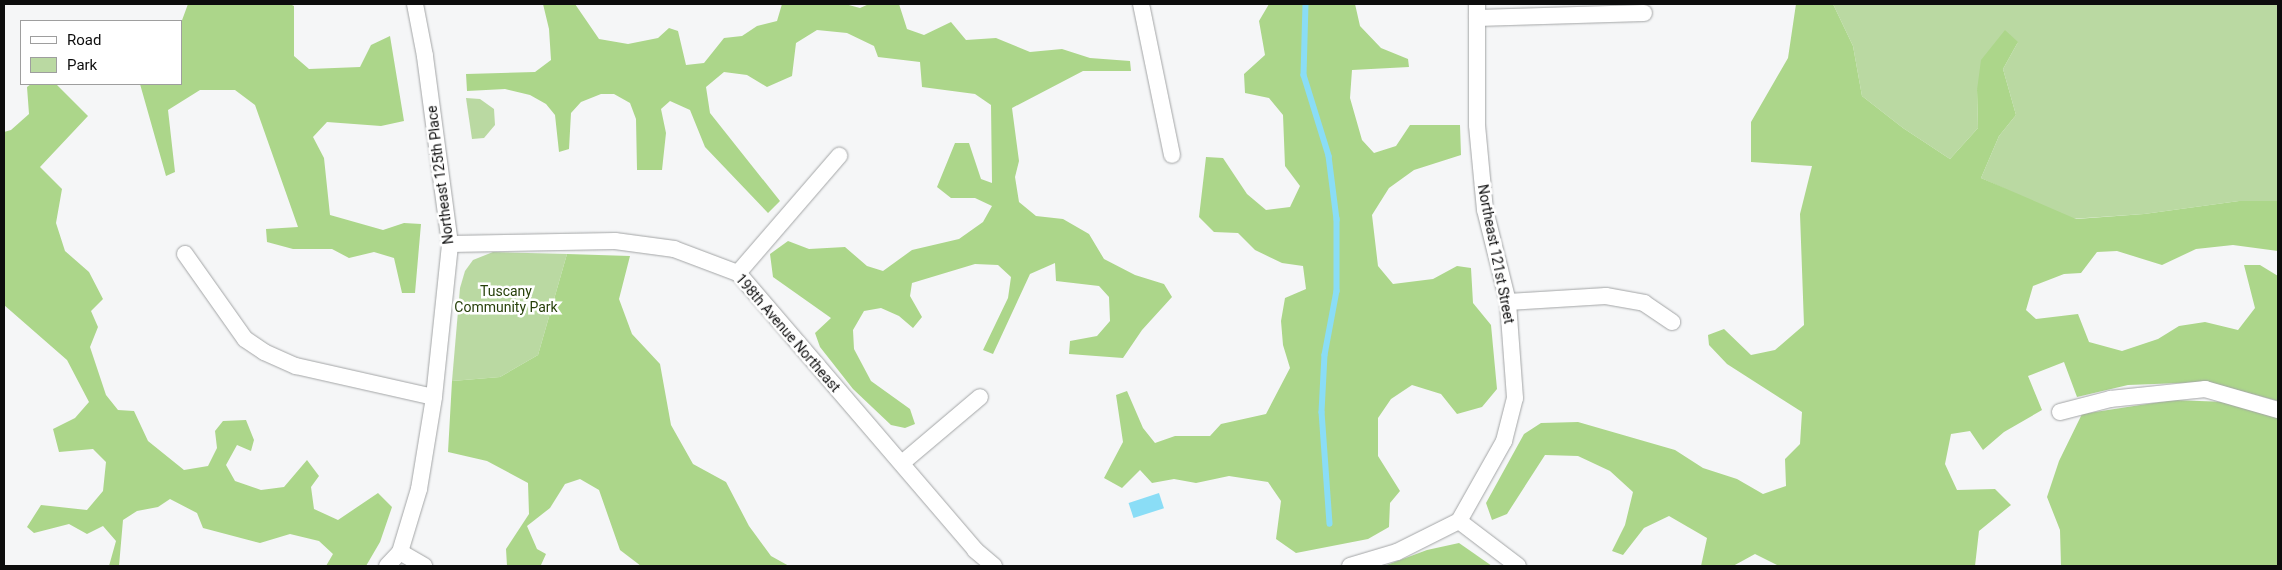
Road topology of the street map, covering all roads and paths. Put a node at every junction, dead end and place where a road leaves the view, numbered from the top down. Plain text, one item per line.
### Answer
1 (415, 4) edge
2 (1141, 4) edge
3 (1477, 11) edge
4 (1644, 13) dead end
5 (1172, 155) dead end
6 (839, 156) dead end
7 (450, 244) junction
8 (185, 254) dead end
9 (738, 273) junction
10 (1508, 302) junction
11 (1672, 322) dead end
12 (434, 397) junction
13 (980, 397) dead end
14 (2278, 410) edge
15 (2060, 412) dead end
16 (902, 463) junction
17 (1459, 522) junction
18 (400, 552) junction
19 (387, 566) edge
20 (424, 566) edge
21 (994, 566) edge
22 (1350, 566) edge
23 (1518, 566) edge

1 - 7 street, Northeast 125th Place
2 - 5 street
3 - 4 street
3 - 10 street, Northeast 121st Street
6 - 9 street
7 - 9 street, 198th Avenue Northeast
7 - 12 street, Northeast 125th Place
8 - 12 street
9 - 16 street, 198th Avenue Northeast
10 - 11 street
10 - 17 street, Northeast 121st Street
12 - 18 street, Northeast 125th Place
13 - 16 street
14 - 15 street
16 - 21 street, 198th Avenue Northeast
17 - 22 street
17 - 23 street
18 - 19 street
18 - 20 street

